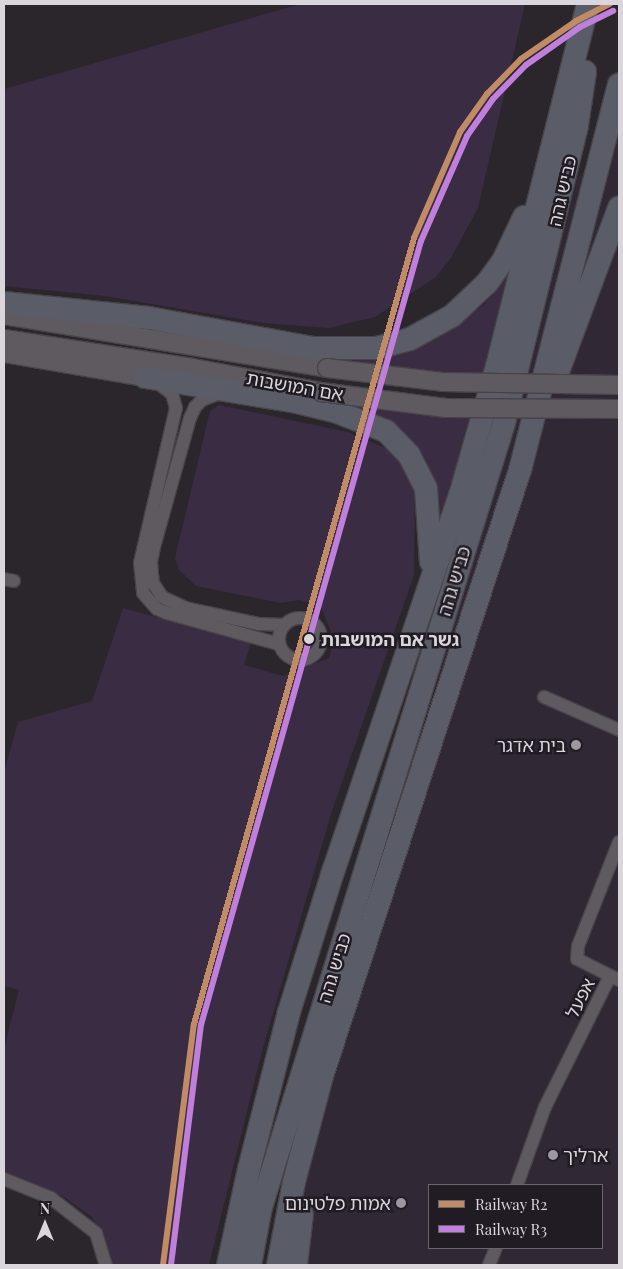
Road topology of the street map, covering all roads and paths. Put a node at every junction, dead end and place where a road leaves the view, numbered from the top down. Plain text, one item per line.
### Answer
1 (588, 4) edge
2 (595, 4) edge
3 (619, 84) edge
4 (560, 120) junction
5 (619, 208) edge
6 (4, 303) edge
7 (4, 315) edge
8 (4, 339) edge
9 (4, 353) edge
10 (145, 377) junction
11 (619, 385) edge
12 (235, 392) junction
13 (619, 409) edge
14 (520, 470) junction
15 (429, 585) junction
16 (284, 625) junction
17 (279, 644) junction
18 (544, 697) dead end
19 (619, 730) edge
20 (619, 842) edge
21 (615, 978) edge
22 (327, 1062) junction
23 (4, 1179) edge
24 (518, 1184) edge
25 (496, 1249) edge
26 (106, 1265) edge
27 (228, 1265) edge
28 (250, 1265) edge
29 (278, 1265) edge
30 (296, 1265) edge
31 (489, 1265) edge

1 - 4 highway
2 - 28 highway, כביש גהה
3 - 14 highway, כביש גהה
4 - 6 highway
4 - 15 highway
5 - 14 highway
7 - 11 main road, אם המושבות, bridge
8 - 13 main road, אם המושבות, bridge
9 - 10 main road
10 - 12 highway
10 - 17 street
12 - 15 highway
12 - 16 street
14 - 22 highway, כביש גהה
15 - 27 highway
16 - 17 street
16 - 17 street
18 - 19 street
20 - 21 street, אפעל
21 - 24 street, אפעל
22 - 29 highway, כביש גהה
22 - 30 highway
23 - 26 street
25 - 31 street

